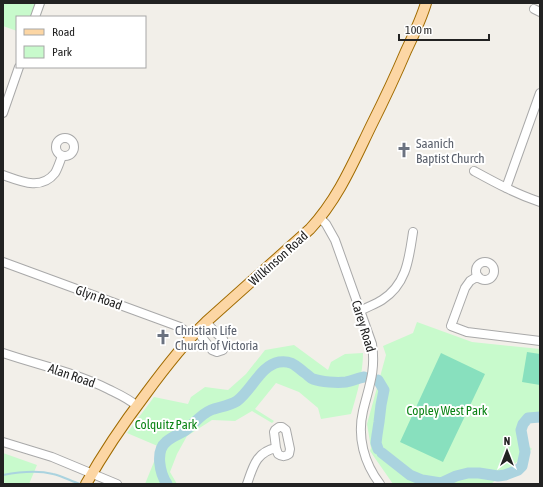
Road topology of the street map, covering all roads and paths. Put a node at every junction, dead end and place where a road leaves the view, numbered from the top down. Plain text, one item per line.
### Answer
1 (40, 3) edge
2 (426, 3) edge
3 (35, 16) edge
4 (19, 68) edge
5 (540, 93) edge
6 (3, 113) edge
7 (62, 156) dead end
8 (474, 171) dead end
9 (3, 175) edge
10 (506, 188) junction
11 (540, 202) edge
12 (320, 218) junction
13 (413, 232) dead end
14 (3, 262) edge
15 (478, 276) dead end
16 (360, 311) junction
17 (206, 322) junction
18 (194, 334) junction
19 (540, 341) edge
20 (3, 353) edge
21 (137, 406) junction
22 (3, 442) edge
23 (276, 448) dead end
24 (91, 474) junction
25 (376, 483) edge
26 (86, 484) edge
27 (116, 484) edge
28 (247, 484) edge

1 - 3 street
2 - 12 main road, Wilkinson Road
4 - 6 street
5 - 10 street
7 - 9 street
8 - 10 street
10 - 11 street
12 - 16 street, Carey Road
12 - 17 main road, Wilkinson Road
13 - 16 street
14 - 18 street, Glyn Road
15 - 19 street
16 - 25 street, Carey Road
17 - 18 main road, Wilkinson Road
17 - 18 street, Glyn Road
18 - 21 main road, Wilkinson Road
20 - 21 street, Alan Road
21 - 24 main road, Wilkinson Road
22 - 24 street
23 - 28 street
24 - 26 main road, Wilkinson Road
24 - 27 street

